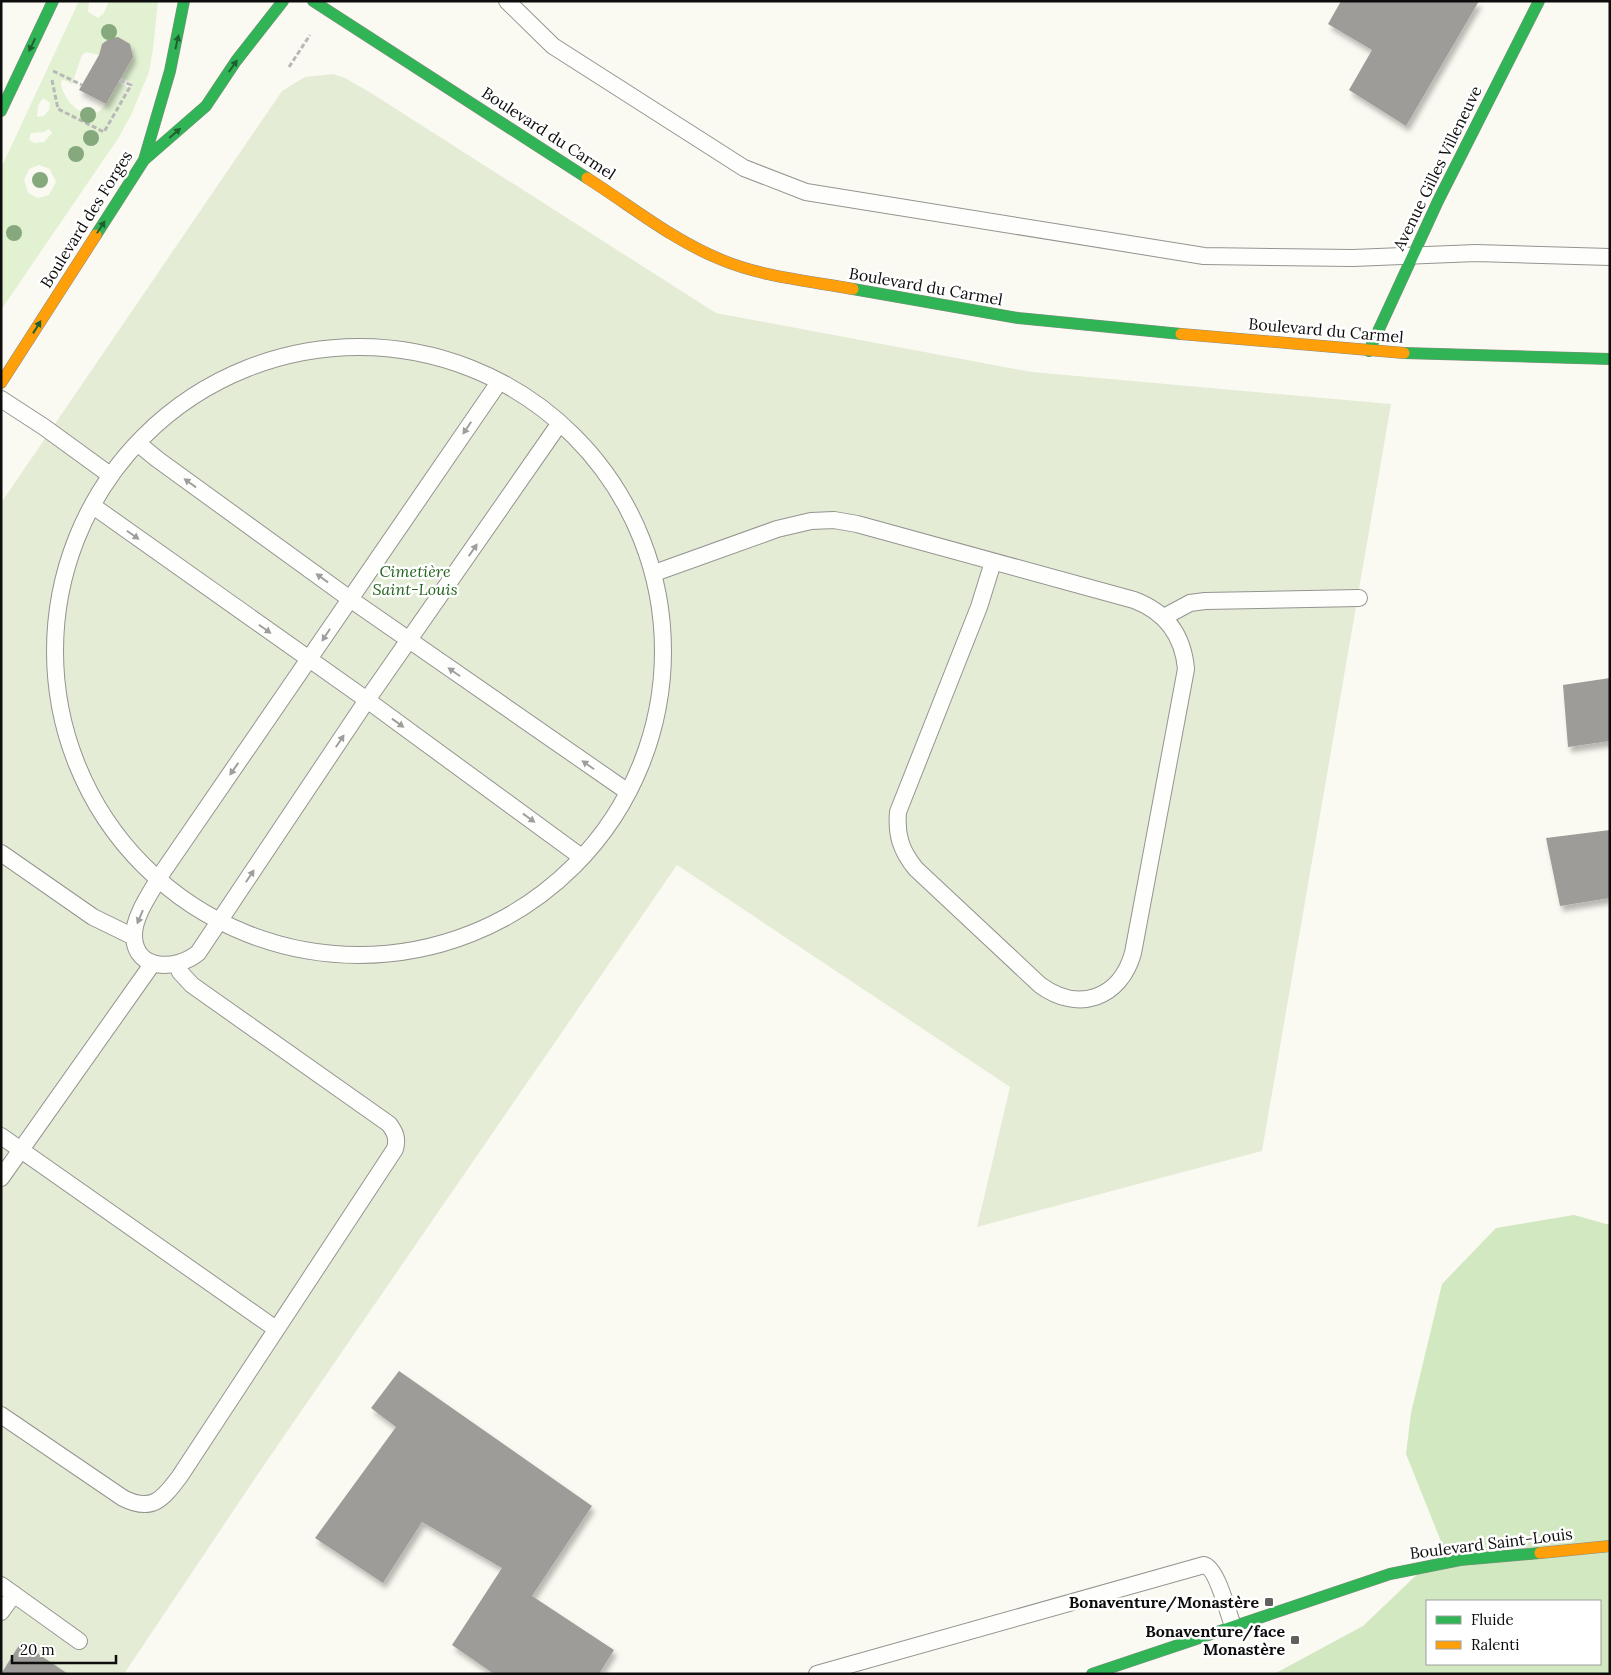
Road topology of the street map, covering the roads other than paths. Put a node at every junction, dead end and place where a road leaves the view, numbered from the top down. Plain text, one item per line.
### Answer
1 (53, 1) edge
2 (184, 1) edge
3 (283, 1) edge
4 (313, 1) edge
5 (507, 1) edge
6 (1539, 1) edge
7 (1, 111) edge
8 (144, 160) junction
9 (1413, 254) junction
10 (1610, 257) edge
11 (23, 350) junction
12 (8, 351) dead end
13 (1369, 351) junction
14 (1610, 359) edge
15 (1, 383) edge
16 (494, 388) junction
17 (1, 400) edge
18 (555, 430) junction
19 (140, 444) junction
20 (110, 475) junction
21 (93, 506) junction
22 (993, 562) junction
23 (660, 571) junction
24 (1359, 598) dead end
25 (350, 599) junction
26 (1164, 617) junction
27 (410, 641) junction
28 (310, 661) junction
29 (367, 700) junction
30 (628, 792) junction
31 (1, 853) edge
32 (580, 856) junction
33 (162, 873) junction
34 (223, 917) junction
35 (134, 937) junction
36 (153, 963) junction
37 (177, 965) junction
38 (1, 1136) edge
39 (21, 1150) junction
40 (1, 1178) edge
41 (276, 1329) junction
42 (1, 1415) edge
43 (1610, 1546) edge
44 (8, 1589) edge
45 (1, 1612) edge
46 (1233, 1626) junction
47 (79, 1641) dead end
48 (817, 1674) edge
49 (1092, 1674) edge

1 -> 7 street
8 -> 2 street, Boulevard des Forges
8 -> 3 street
4 - 13 street, Boulevard du Carmel
5 - 9 lane
6 - 9 street, Avenue Gilles Villeneuve
11 -> 8 street, Boulevard des Forges
9 - 10 lane
9 - 13 street, Avenue Gilles Villeneuve
11 - 12 street
11 - 15 street, Boulevard des Forges
13 - 14 street, Boulevard du Carmel
16 - 18 lane
16 - 19 lane
16 -> 25 lane
17 - 20 lane
18 - 23 lane
27 -> 18 lane
19 - 20 lane
25 -> 19 lane
20 - 21 lane
21 -> 28 lane
21 - 33 lane
22 - 23 lane
22 - 26 lane
22 - 26 lane
23 - 30 lane
24 - 26 lane
25 - 27 lane
25 -> 28 lane
27 - 29 lane
30 -> 27 lane
28 - 29 lane
28 -> 33 lane
29 -> 32 lane
34 -> 29 lane
30 - 32 lane
31 - 35 lane
32 - 34 lane
33 - 34 lane
33 -> 35 lane
34 - 37 lane
35 - 36 lane
36 - 37 lane
36 - 39 lane
37 - 41 lane
38 - 39 lane
39 - 40 lane
39 - 41 lane
41 - 42 lane
43 - 46 street, Boulevard Saint-Louis
44 - 45 lane
44 - 47 lane
46 - 48 lane
46 - 49 street, Boulevard Saint-Louis

